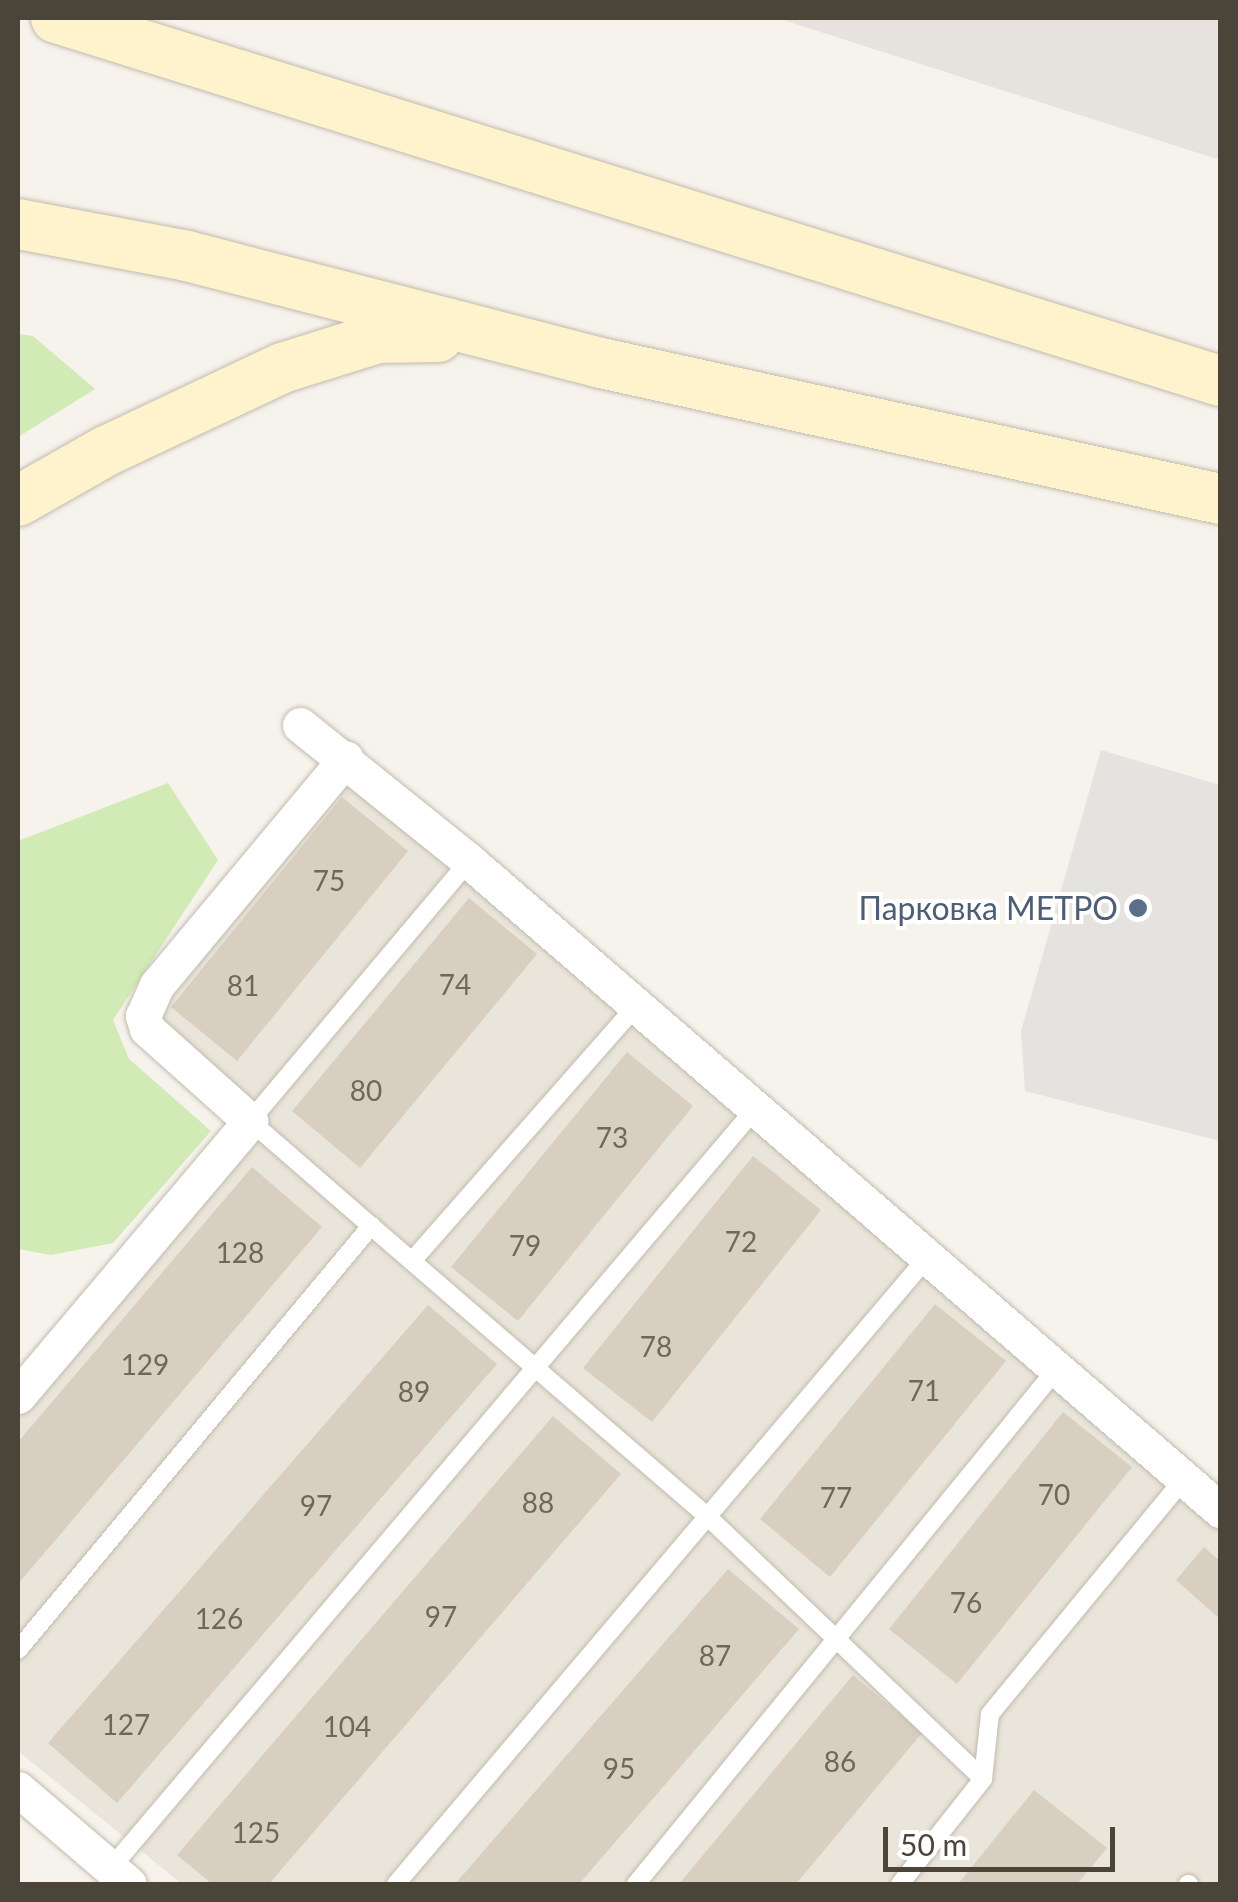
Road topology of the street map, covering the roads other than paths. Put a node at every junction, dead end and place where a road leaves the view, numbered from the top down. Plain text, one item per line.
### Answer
1 (56, 18) edge
2 (18, 224) edge
3 (601, 362) junction
4 (1220, 381) edge
5 (1220, 499) edge
6 (18, 501) edge
7 (300, 724) dead end
8 (346, 758) junction
9 (469, 861) junction
10 (634, 1008) junction
11 (755, 1109) junction
12 (250, 1120) junction
13 (370, 1226) junction
14 (925, 1260) junction
15 (412, 1261) junction
16 (535, 1368) junction
17 (1055, 1371) junction
18 (18, 1396) edge
19 (1184, 1480) junction
20 (1220, 1510) edge
21 (708, 1516) junction
22 (838, 1638) junction
23 (18, 1650) edge
24 (984, 1780) junction
25 (18, 1788) edge
26 (120, 1877) edge
27 (396, 1884) edge
28 (636, 1884) edge
29 (900, 1884) edge

1 - 4 main road
2 - 3 main road
3 - 5 main road
3 - 6 main road
7 - 8 street
8 - 9 street
8 - 12 street
9 - 10 street
9 - 12 lane
10 - 11 street
10 - 15 lane
11 - 14 street
11 - 16 lane
12 - 13 lane
12 - 18 street
13 - 15 lane
13 - 23 lane
14 - 17 street
14 - 21 lane
15 - 16 lane
16 - 21 lane
16 - 26 lane
17 - 19 street
17 - 22 lane
19 - 20 street
19 - 24 lane
21 - 22 lane
21 - 27 lane
22 - 24 lane
22 - 28 lane
24 - 29 lane
25 - 26 street

